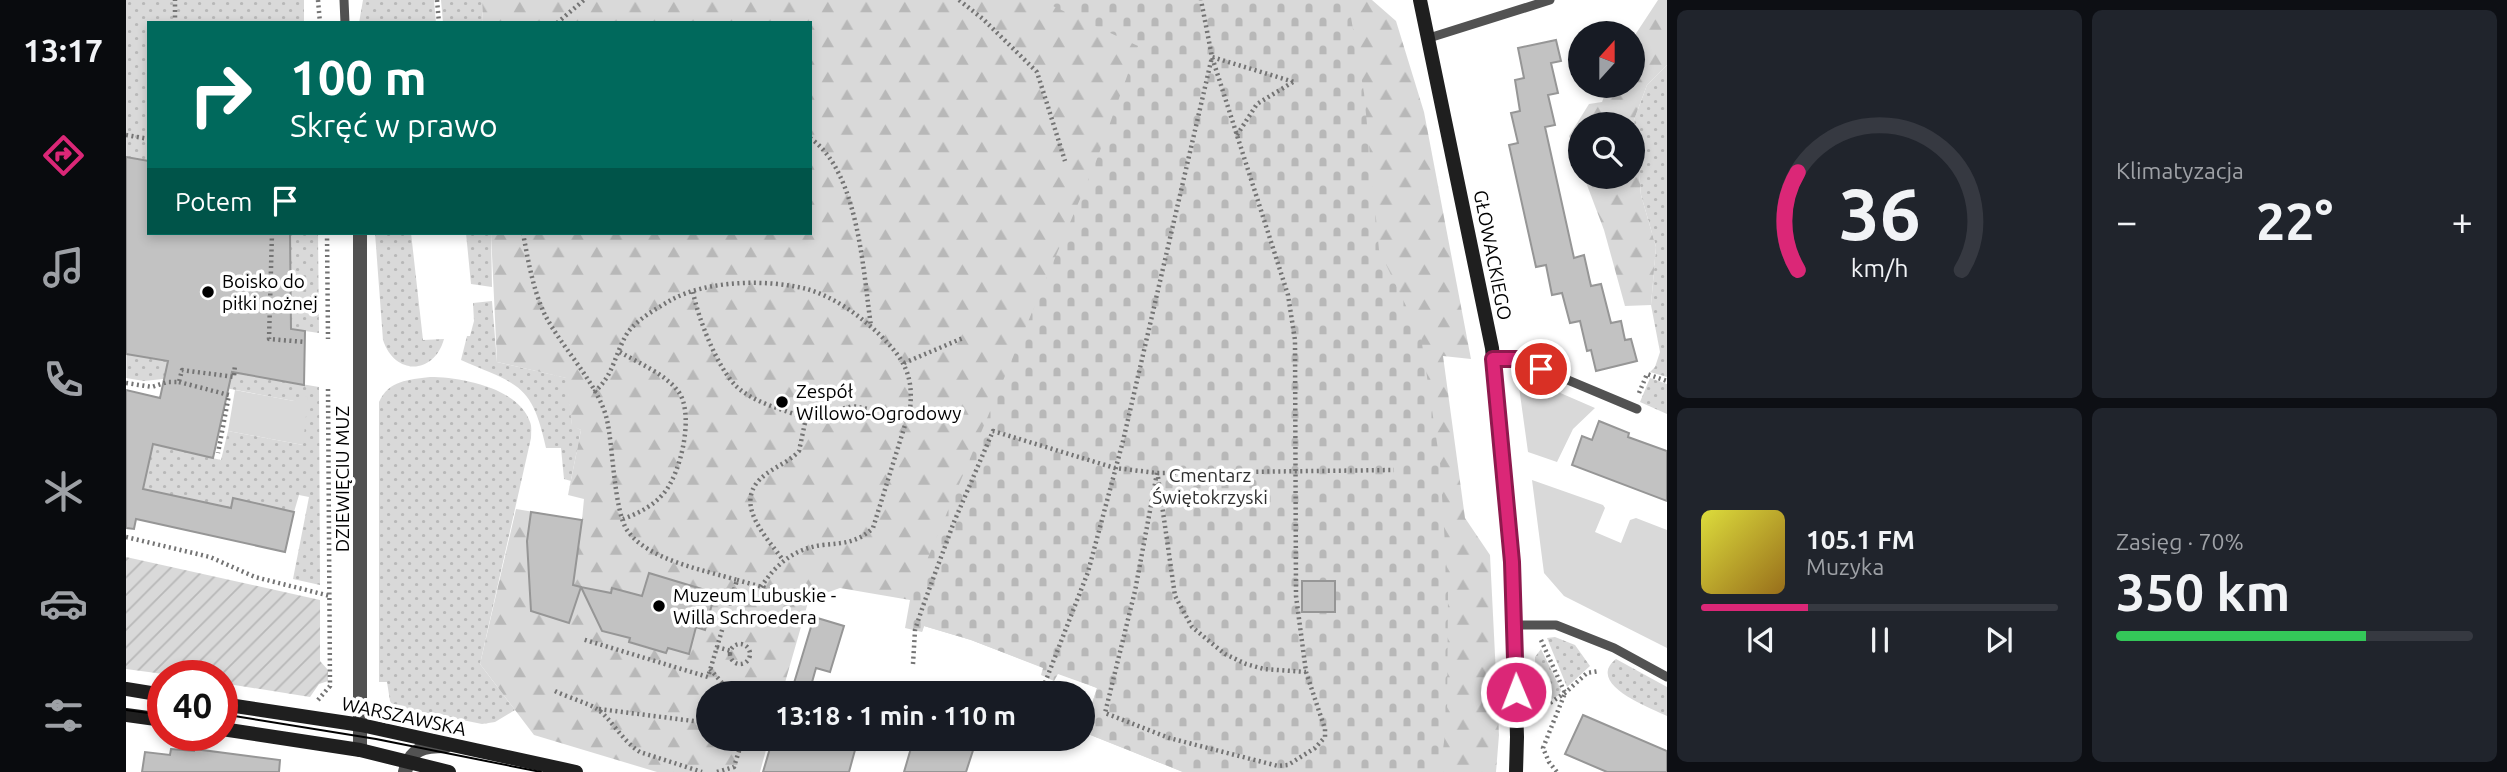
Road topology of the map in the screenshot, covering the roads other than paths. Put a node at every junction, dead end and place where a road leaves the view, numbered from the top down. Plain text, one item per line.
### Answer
1 (344, 0) edge
2 (1420, 0) edge
3 (1550, 0) edge
4 (345, 21) edge
5 (1429, 38) junction
6 (360, 235) edge
7 (1493, 359) junction
8 (1637, 409) dead end
9 (1515, 625) junction
10 (1667, 677) edge
11 (126, 689) edge
12 (147, 692) edge
13 (238, 706) edge
14 (126, 715) edge
15 (147, 718) edge
16 (361, 725) junction
17 (238, 731) edge
18 (467, 748) junction
19 (360, 750) junction
20 (406, 768) edge
21 (449, 772) edge
22 (576, 772) edge
23 (1516, 772) edge

1 - 4 lane
2 - 5 street, GŁOWACKIEGO
3 - 5 lane
5 - 7 street, GŁOWACKIEGO
6 - 16 street, DZIEWIĘCIU MUZ
7 - 8 lane
7 - 9 street, GŁOWACKIEGO
9 - 10 lane
9 - 23 street, GŁOWACKIEGO
11 - 12 street
13 - 16 street, WARSZAWSKA
14 - 15 street
16 - 18 street, WARSZAWSKA
16 - 19 street, DZIEWIĘCIU MUZ
17 - 19 street
18 - 20 street
18 - 22 street, WARSZAWSKA
19 - 20 street
20 - 21 street

